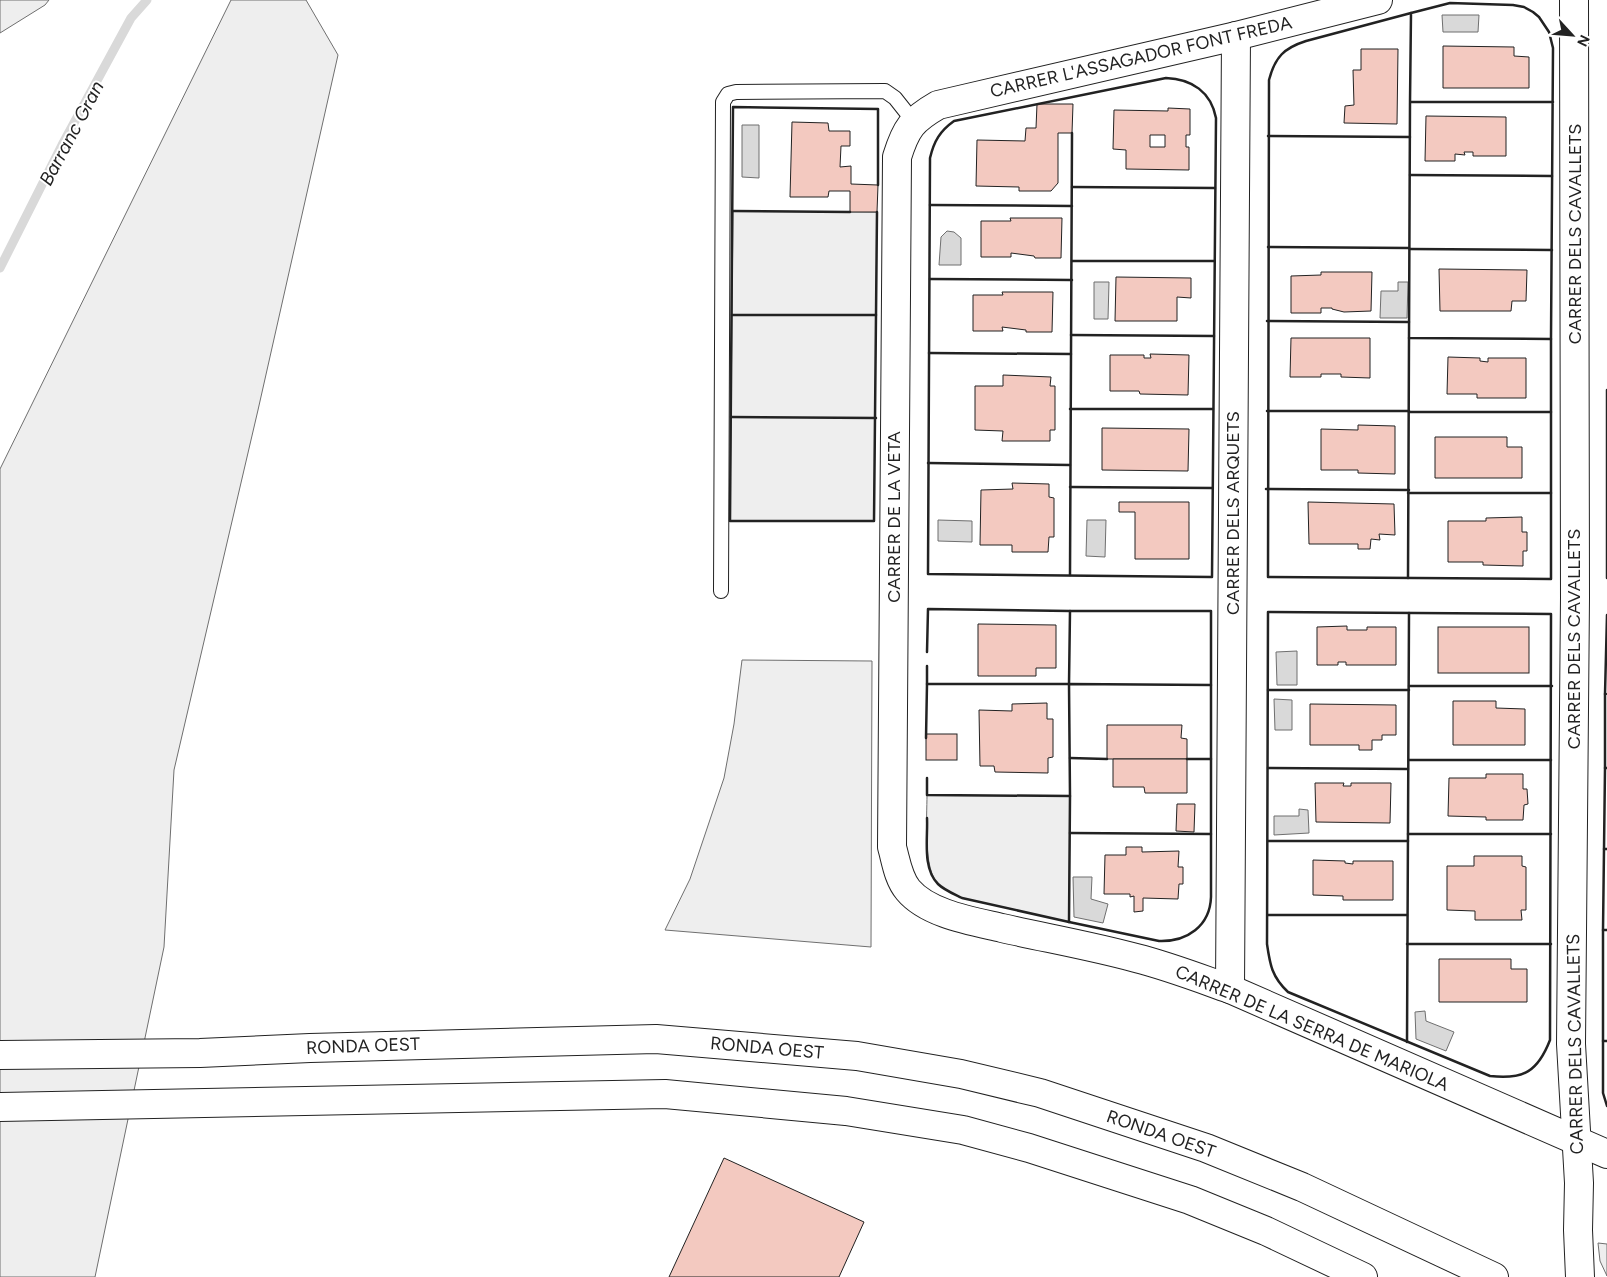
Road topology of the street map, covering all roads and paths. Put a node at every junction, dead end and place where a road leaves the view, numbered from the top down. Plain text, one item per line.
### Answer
1 (1378, 0) edge
2 (1574, 0) edge
3 (1236, 36) junction
4 (912, 123) junction
5 (721, 591) dead end
6 (923, 902) joint
7 (1230, 990) junction
8 (0, 1056) edge
9 (0, 1107) edge
10 (1576, 1140) junction
11 (1607, 1154) edge
12 (1363, 1277) edge
13 (1494, 1277) edge
14 (1580, 1277) edge

1 - 3 street, CARRER L'ASSAGADOR FONT FREDA
2 - 10 street, CARRER DELS CAVALLETS
3 - 4 street, CARRER L'ASSAGADOR FONT FREDA
3 - 7 street, CARRER DELS ARQUETS
4 - 5 lane
4 - 6 street, CARRER DE LA VETA
6 - 7 street, CARRER DE LA SERRA DE MARIOLA
7 - 10 street, CARRER DE LA SERRA DE MARIOLA
8 - 13 street, RONDA OEST
9 - 12 street
10 - 11 street, CARRER DE LA SERRA DE MARIOLA
10 - 14 street, CARRER DELS CAVALLETS

